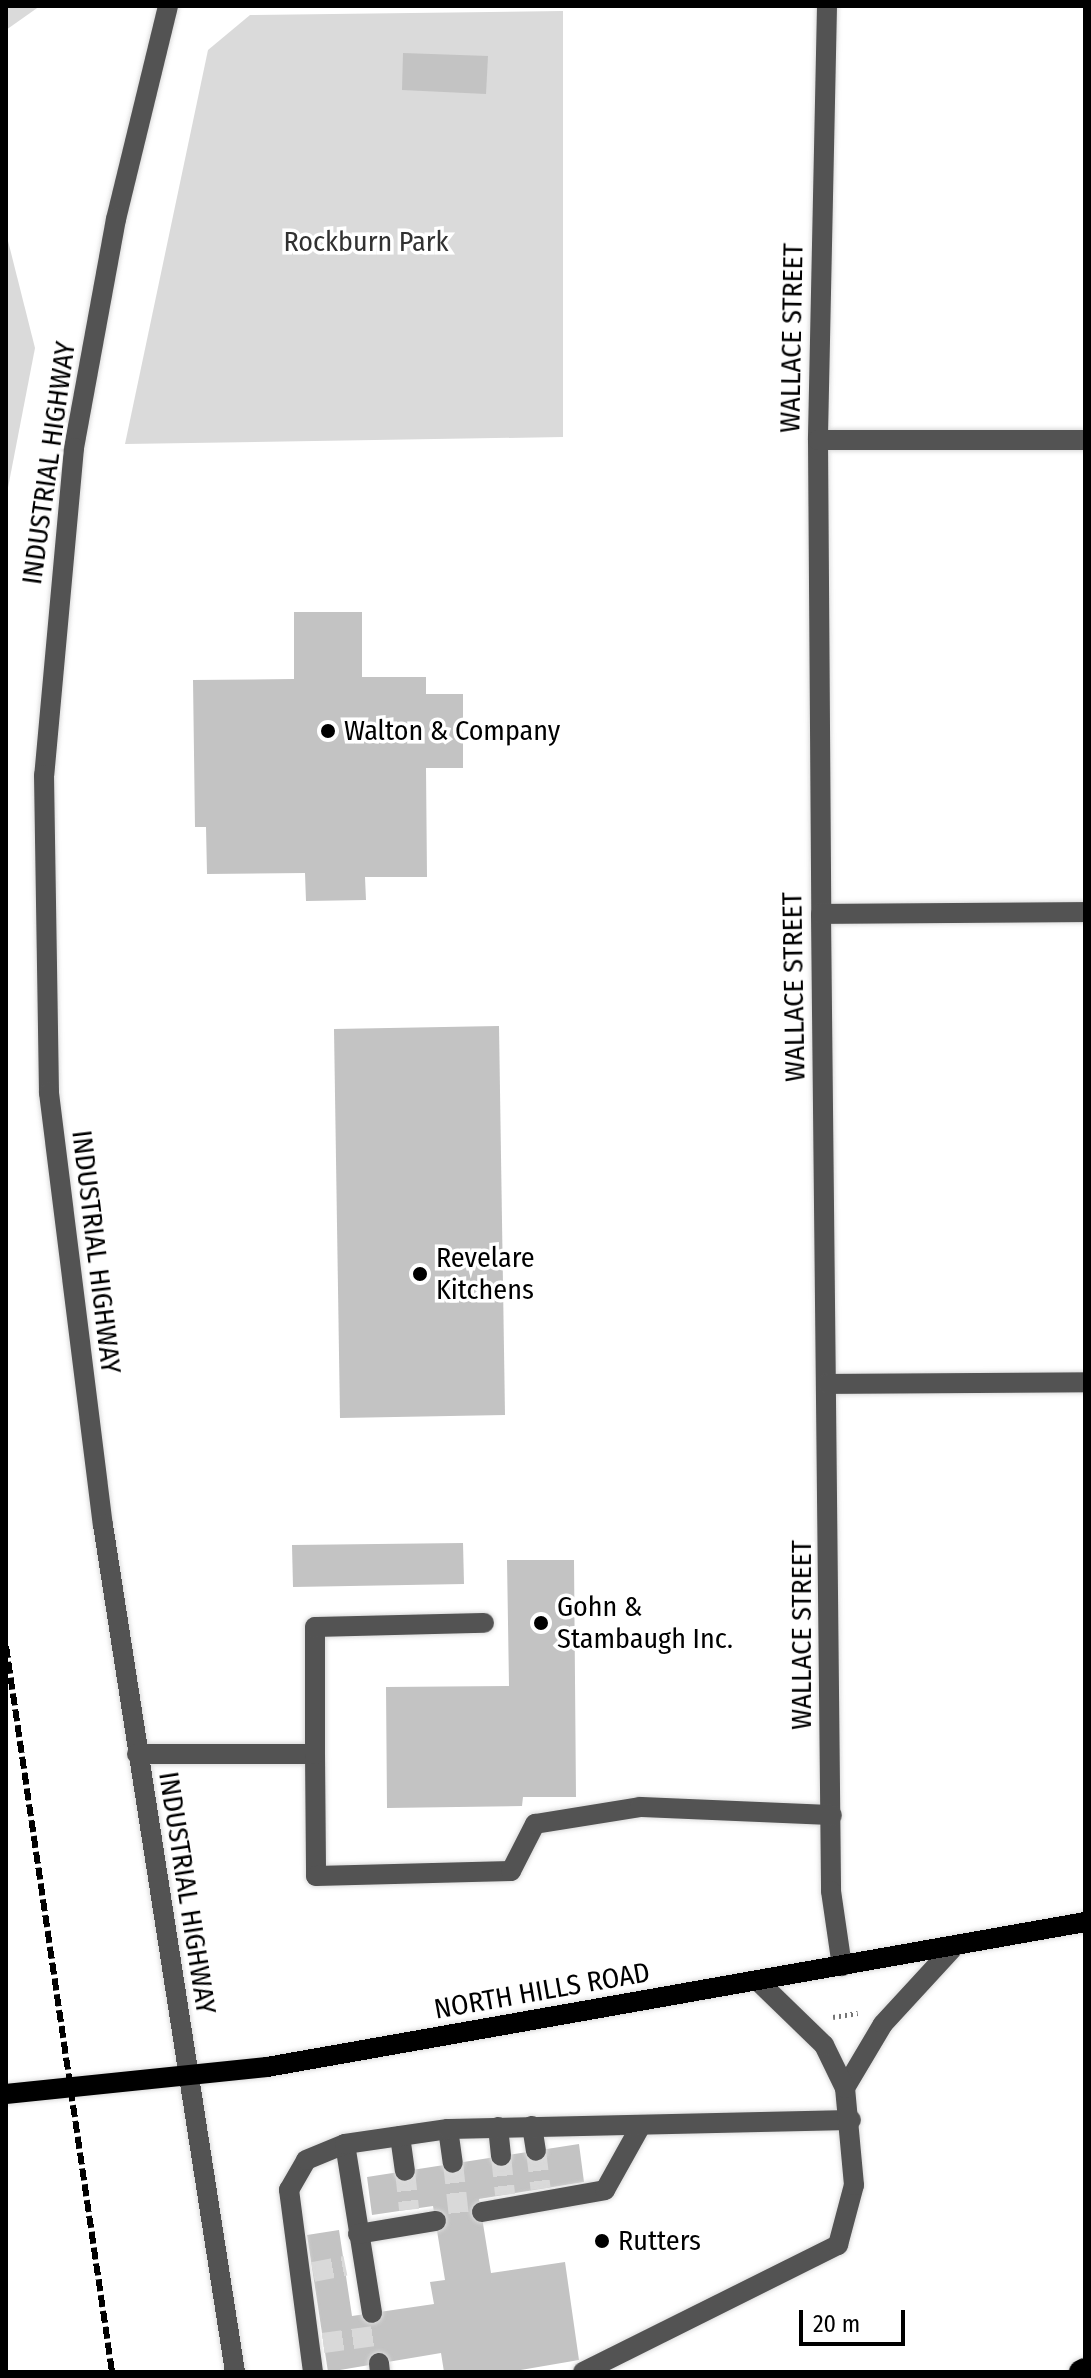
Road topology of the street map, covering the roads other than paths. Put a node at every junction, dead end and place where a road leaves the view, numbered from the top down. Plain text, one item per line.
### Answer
1 (168, 6) edge
2 (827, 6) edge
3 (818, 440) junction
4 (1085, 440) edge
5 (1085, 912) edge
6 (821, 914) junction
7 (1085, 1382) edge
8 (828, 1384) junction
9 (484, 1623) dead end
10 (137, 1754) junction
11 (315, 1754) junction
12 (832, 1815) junction
13 (1085, 1922) edge
14 (952, 1949) junction
15 (842, 1966) junction
16 (758, 1981) junction
17 (186, 2077) junction
18 (845, 2088) junction
19 (6, 2094) edge
20 (851, 2120) junction
21 (532, 2126) junction
22 (498, 2127) junction
23 (448, 2129) junction
24 (639, 2129) junction
25 (400, 2136) junction
26 (345, 2144) junction
27 (536, 2151) tunnel mouth
28 (501, 2156) tunnel mouth
29 (453, 2163) tunnel mouth
30 (405, 2171) tunnel mouth
31 (482, 2212) dead end
32 (436, 2221) dead end
33 (358, 2234) junction
34 (372, 2313) dead end
35 (235, 2372) edge
36 (313, 2372) edge
37 (583, 2372) edge

1 - 10 street, INDUSTRIAL HIGHWAY
2 - 3 street, WALLACE STREET
3 - 4 street
3 - 6 street, WALLACE STREET
5 - 6 street
6 - 8 street, WALLACE STREET
7 - 8 street
8 - 12 street, WALLACE STREET
9 - 11 street
10 - 11 street
10 - 17 street, INDUSTRIAL HIGHWAY
11 - 12 street
12 - 15 street, WALLACE STREET
13 - 14 main road, NORTH HILLS ROAD
14 - 15 main road, NORTH HILLS ROAD
14 - 18 street
15 - 16 main road, NORTH HILLS ROAD
16 - 17 main road, NORTH HILLS ROAD
16 - 18 street
17 - 19 main road, NORTH HILLS ROAD
17 - 35 street, INDUSTRIAL HIGHWAY
18 - 20 street
20 - 24 street
20 - 37 street
21 - 22 street
21 - 24 street
21 - 27 street
22 - 23 street
22 - 28 street
23 - 25 street
23 - 29 street
24 - 31 street
25 - 26 street
25 - 30 street
26 - 33 street
26 - 36 street
32 - 33 street
33 - 34 street

